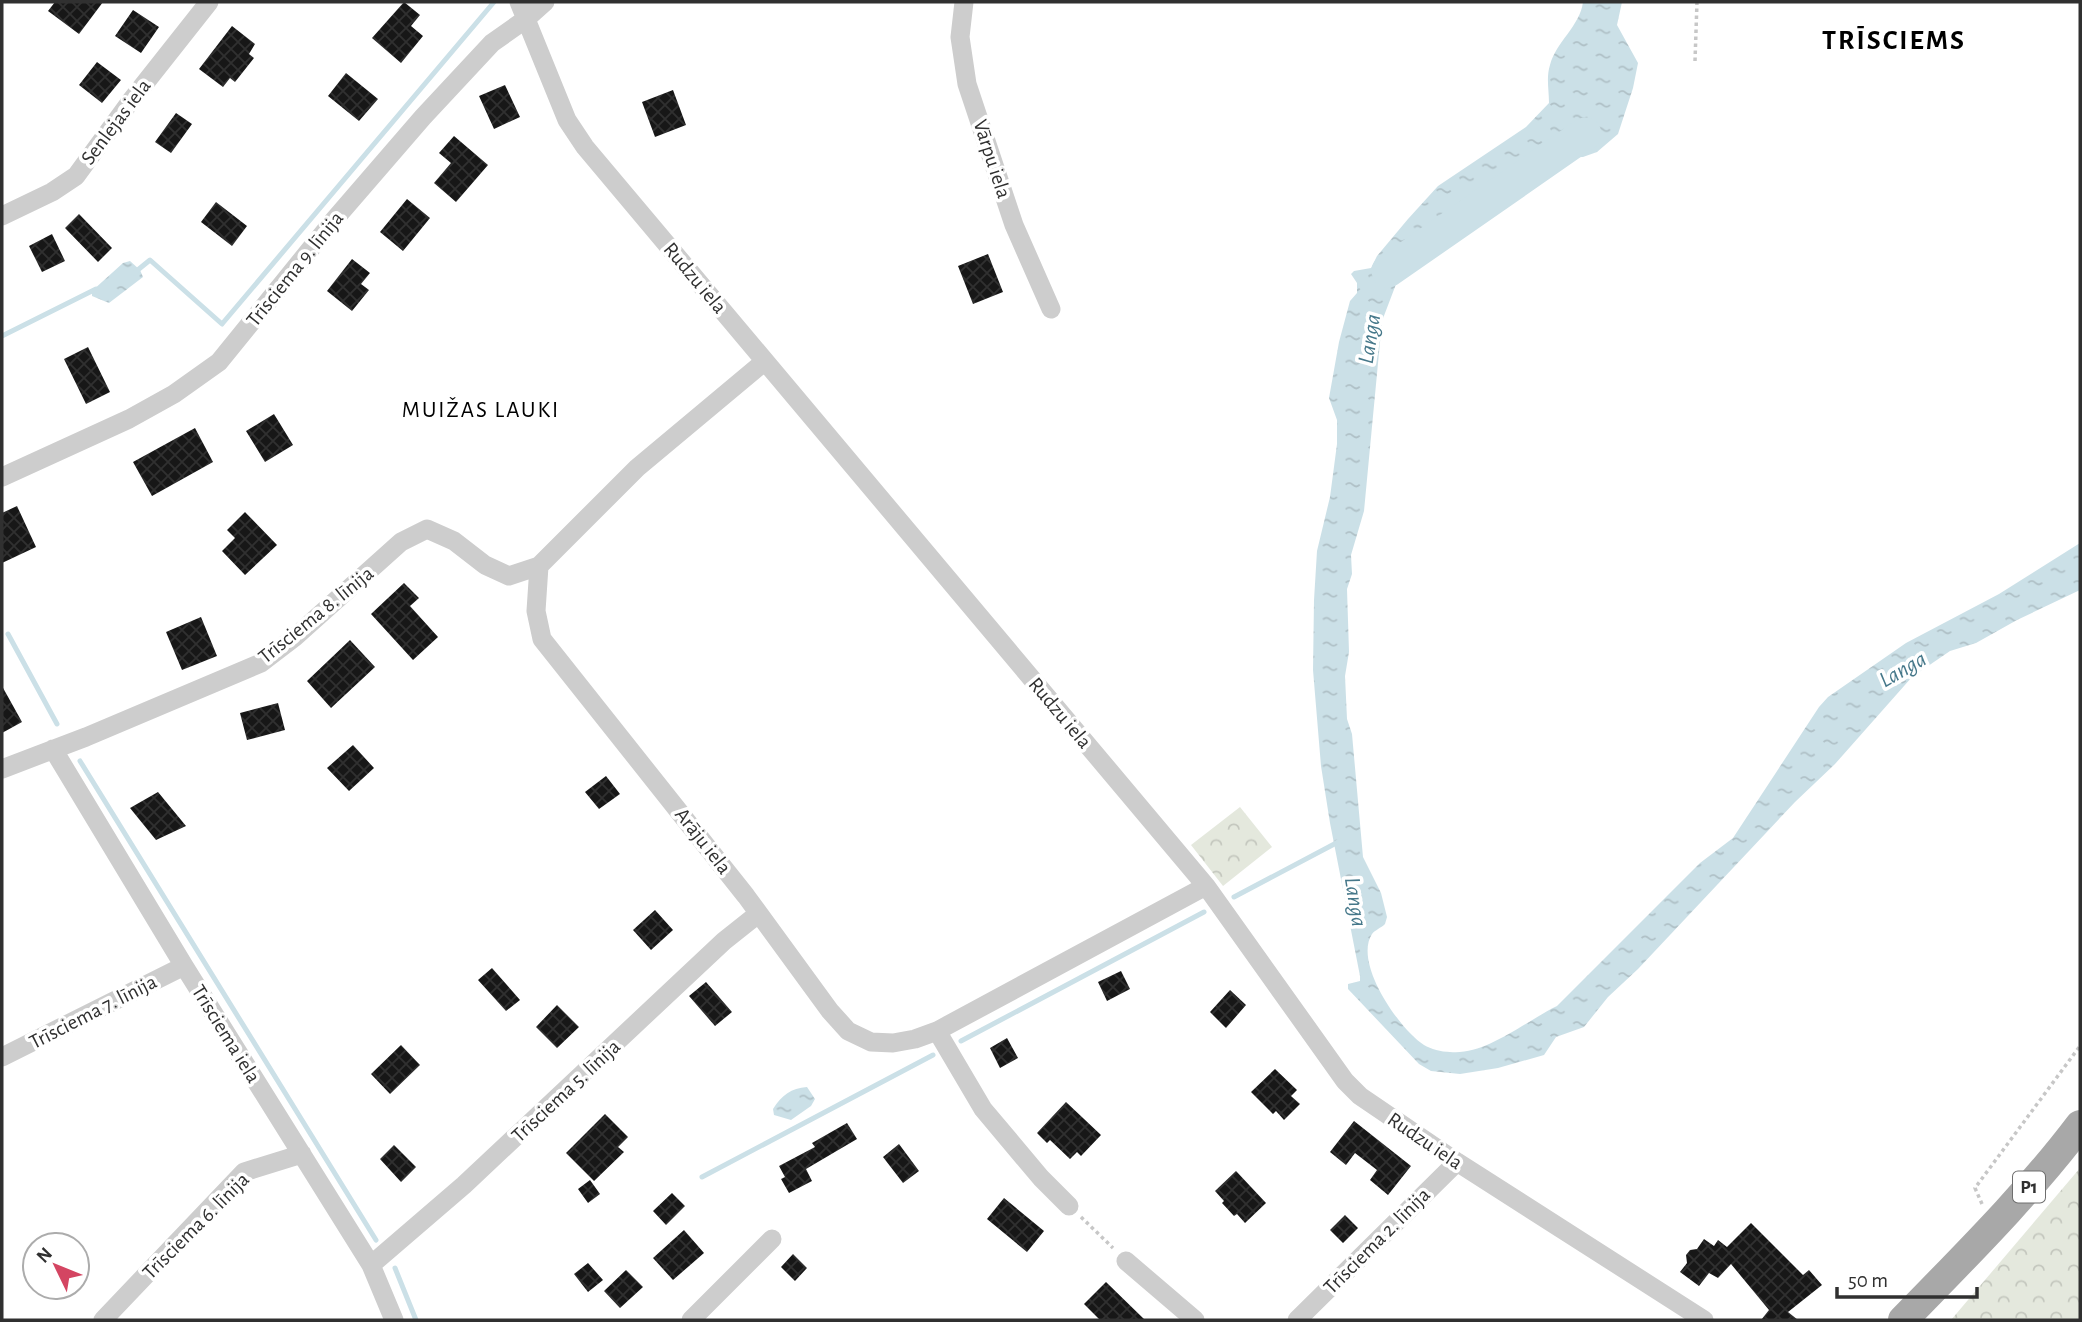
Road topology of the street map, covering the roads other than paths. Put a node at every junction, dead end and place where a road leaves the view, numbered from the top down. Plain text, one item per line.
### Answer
1 (209, 2) edge
2 (545, 2) edge
3 (964, 2) edge
4 (523, 10) edge
5 (2, 216) edge
6 (1051, 309) dead end
7 (765, 361) junction
8 (2, 477) edge
9 (539, 566) junction
10 (53, 749) junction
11 (2, 769) edge
12 (1206, 886) junction
13 (758, 914) junction
14 (184, 966) junction
15 (937, 1031) junction
16 (2, 1057) edge
17 (2080, 1125) edge
18 (302, 1154) junction
19 (1457, 1162) junction
20 (1069, 1206) road end
21 (772, 1239) dead end
22 (1126, 1261) road end
23 (371, 1265) junction
24 (103, 1320) edge
25 (394, 1320) edge
26 (691, 1320) edge
27 (1195, 1320) edge
28 (1297, 1320) edge
29 (1704, 1320) edge
30 (1903, 1320) edge

1 - 5 street, Senlejas iela
2 - 4 street, Trīsciema 9. līnija
3 - 6 street, Vārpu iela
4 - 7 street, Rudzu iela
4 - 8 street, Trīsciema 9. līnija
7 - 9 street
7 - 12 street, Rudzu iela
9 - 10 street, Trīsciema 8. līnija
9 - 13 street, Arāju iela
10 - 11 street, Trīsciema 8. līnija
10 - 14 street, Trīsciema iela
12 - 15 street, Arāju iela
12 - 19 street, Rudzu iela
13 - 15 street, Arāju iela
13 - 23 street, Trīsciema 5. līnija
14 - 16 street, Trīsciema 7. līnija
14 - 18 street, Trīsciema iela
15 - 20 street
17 - 30 main road, P1
18 - 23 street, Trīsciema iela
18 - 24 street, Trīsciema 6. līnija
19 - 28 street, Trīsciema 2. līnija
19 - 29 street, Rudzu iela
21 - 26 street
22 - 27 street
23 - 25 street, Trīsciema iela

